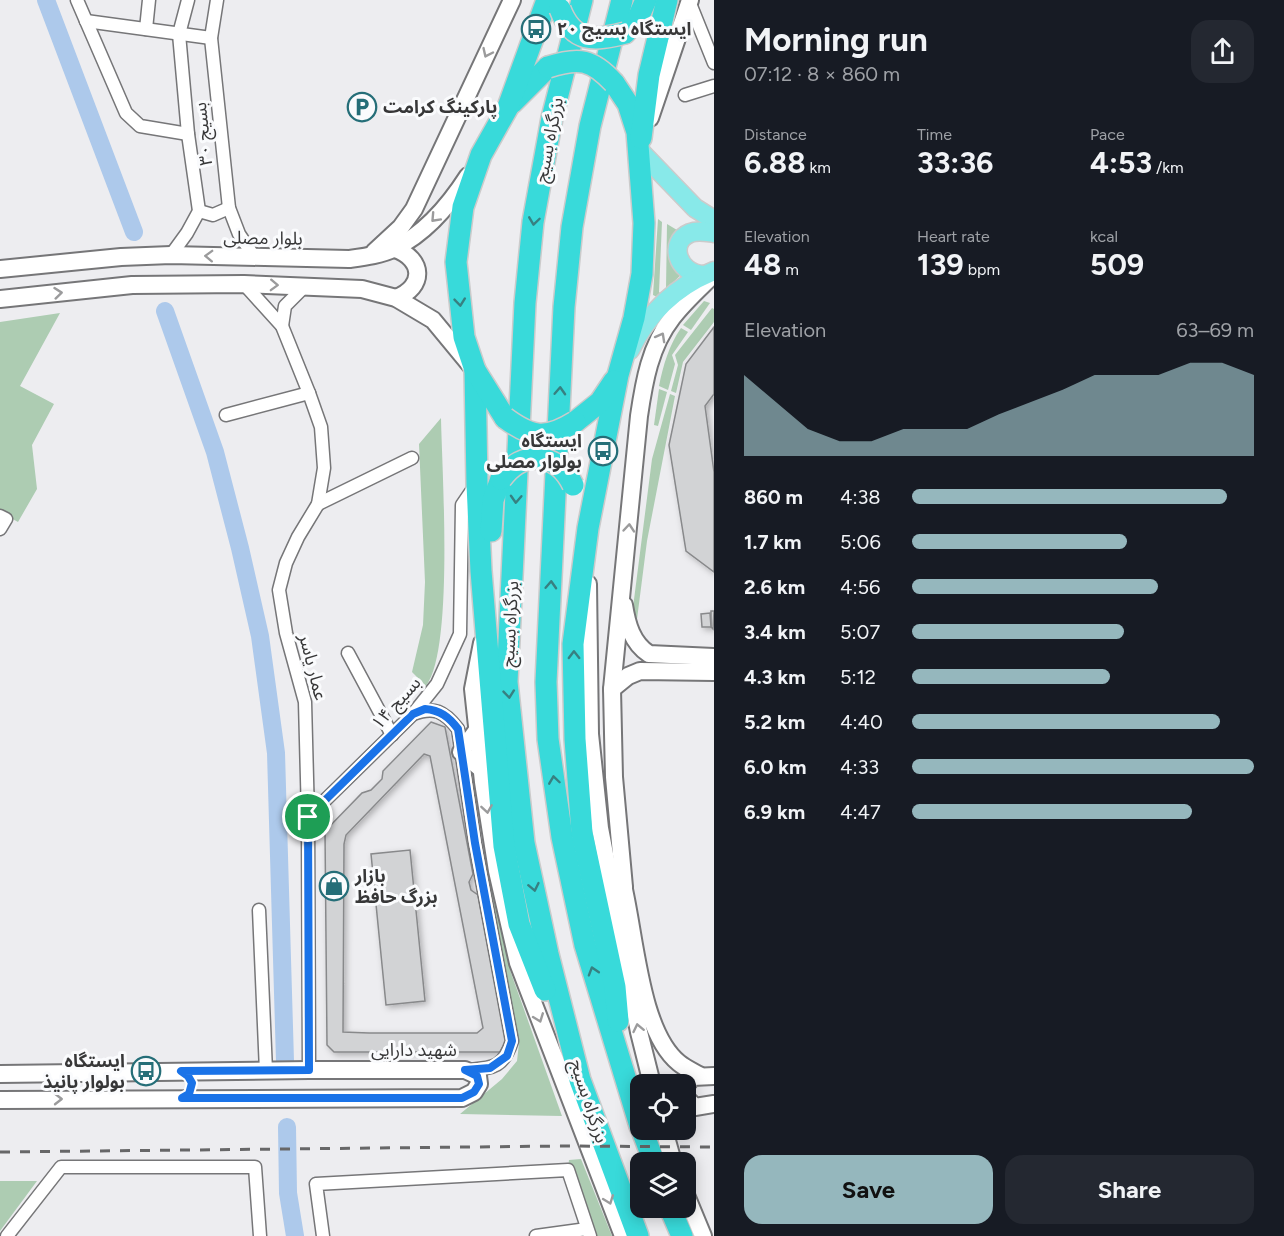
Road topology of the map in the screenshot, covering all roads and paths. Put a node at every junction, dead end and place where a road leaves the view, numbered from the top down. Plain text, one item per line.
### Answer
1 (77, 0) edge
2 (149, 0) edge
3 (188, 0) edge
4 (217, 0) edge
5 (582, 0) edge
6 (622, 0) edge
7 (646, 0) edge
8 (667, 0) edge
9 (689, 1) edge
10 (509, 2) edge
11 (556, 3) edge
12 (86, 21) junction
13 (146, 29) junction
14 (179, 34) junction
15 (211, 38) junction
16 (714, 63) edge
17 (714, 86) edge
18 (685, 95) dead end
19 (507, 107) junction
20 (188, 134) junction
21 (639, 150) junction
22 (482, 154) junction
23 (229, 208) junction
24 (199, 211) junction
25 (714, 220) edge
26 (714, 232) edge
27 (395, 249) junction
28 (171, 255) junction
29 (369, 256) junction
30 (255, 258) junction
31 (0, 270) edge
32 (710, 273) edge
33 (244, 284) junction
34 (305, 286) junction
35 (396, 298) junction
36 (0, 299) edge
37 (282, 326) junction
38 (475, 370) junction
39 (618, 375) junction
40 (309, 393) junction
41 (226, 415) dead end
42 (412, 458) dead end
43 (477, 484) junction
44 (318, 504) junction
45 (0, 516) edge
46 (588, 528) junction
47 (0, 529) edge
48 (481, 571) junction
49 (621, 586) junction
50 (486, 626) junction
51 (348, 653) dead end
52 (714, 657) edge
53 (655, 663) junction
54 (714, 672) edge
55 (612, 688) junction
56 (413, 714) junction
57 (613, 726) junction
58 (477, 730) junction
59 (392, 735) junction
60 (461, 752) junction
61 (481, 769) junction
62 (595, 785) junction
63 (308, 817) junction
64 (624, 887) junction
65 (258, 910) dead end
66 (622, 1067) junction
67 (309, 1070) junction
68 (465, 1070) junction
69 (181, 1071) junction
70 (266, 1071) junction
71 (0, 1074) edge
72 (650, 1074) edge
73 (699, 1079) edge
74 (580, 1080) junction
75 (630, 1093) edge
76 (182, 1098) junction
77 (0, 1100) edge
78 (714, 1104) edge
79 (696, 1107) edge
80 (674, 1218) edge
81 (696, 1218) edge
82 (589, 1232) edge
83 (7, 1236) edge
84 (260, 1236) edge
85 (324, 1236) edge
86 (536, 1236) edge
87 (623, 1236) edge
88 (638, 1236) edge
89 (682, 1236) edge
90 (703, 1236) edge

1 - 12 street
2 - 13 street
3 - 14 street
4 - 15 street, بسیج ۳۰
5 -> 74 highway, بزرگراه بسیج
66 -> 6 highway, بزرگراه بسیج
7 - 11 highway, bridge
8 - 21 highway
9 - 16 street
9 - 21 main road
10 -> 29 main road
11 - 19 highway
12 - 13 street
12 - 20 street
13 - 14 street
14 - 15 street
14 - 20 street
15 - 23 street, بسیج ۳۰
17 - 18 street
19 - 21 highway, bridge
19 - 22 highway
20 - 24 street
21 - 25 main road
21 - 39 highway
22 -> 27 main road, بلوار مصلی
22 -> 38 highway
23 - 24 street
23 - 30 street, بسیج ۳۰
24 - 28 street
26 - 32 main road
27 - 29 main road, بلوار مصلی
27 - 35 main road
30 -> 28 main road, بلوار مصلی
28 - 31 main road, بلوار مصلی
29 - 30 main road, بلوار مصلی
32 - 39 main road
49 -> 32 main road
33 -> 34 main road
36 -> 33 main road
33 - 37 street
34 - 35 main road
34 - 37 street
35 - 38 main road
37 - 40 street, عمار یاسر
38 - 39 highway, bridge
38 - 43 highway
39 - 46 highway
40 - 41 street
40 - 44 street, عمار یاسر
42 - 44 street
43 - 48 highway
43 - 56 street, بسیج ۱۴
44 - 63 street, عمار یاسر
45 - 47 street
46 - 48 highway, bridge
46 - 62 main road
66 -> 46 highway
48 - 50 highway
49 - 53 main road
49 - 55 main road
50 - 58 main road
50 - 74 highway
51 - 59 street
52 - 53 main road
53 - 54 main road
53 - 55 main road
55 - 57 main road
56 - 59 street, بسیج ۱۴
56 - 60 street
57 - 62 main road
57 - 64 main road
58 - 60 main road
58 - 61 main road
59 - 63 street, بسیج ۱۴
60 - 61 main road
60 - 68 street
61 -> 87 main road
62 - 64 main road
72 -> 62 main road
63 - 67 street, عمار یاسر
64 - 73 main road
65 - 70 street
66 - 75 highway, بزرگراه بسیج
67 - 68 main road, شهید دارایی
67 - 70 main road, شهید دارایی
68 - 76 main road, شهید دارایی
69 - 70 main road, شهید دارایی
69 - 71 main road, شهید دارایی
69 - 76 main road
74 - 88 highway, بزرگراه بسیج
77 -> 76 main road, شهید دارایی
78 - 79 main road
80 - 89 highway
81 - 90 main road
82 - 85 street
82 - 86 street
83 - 84 street

